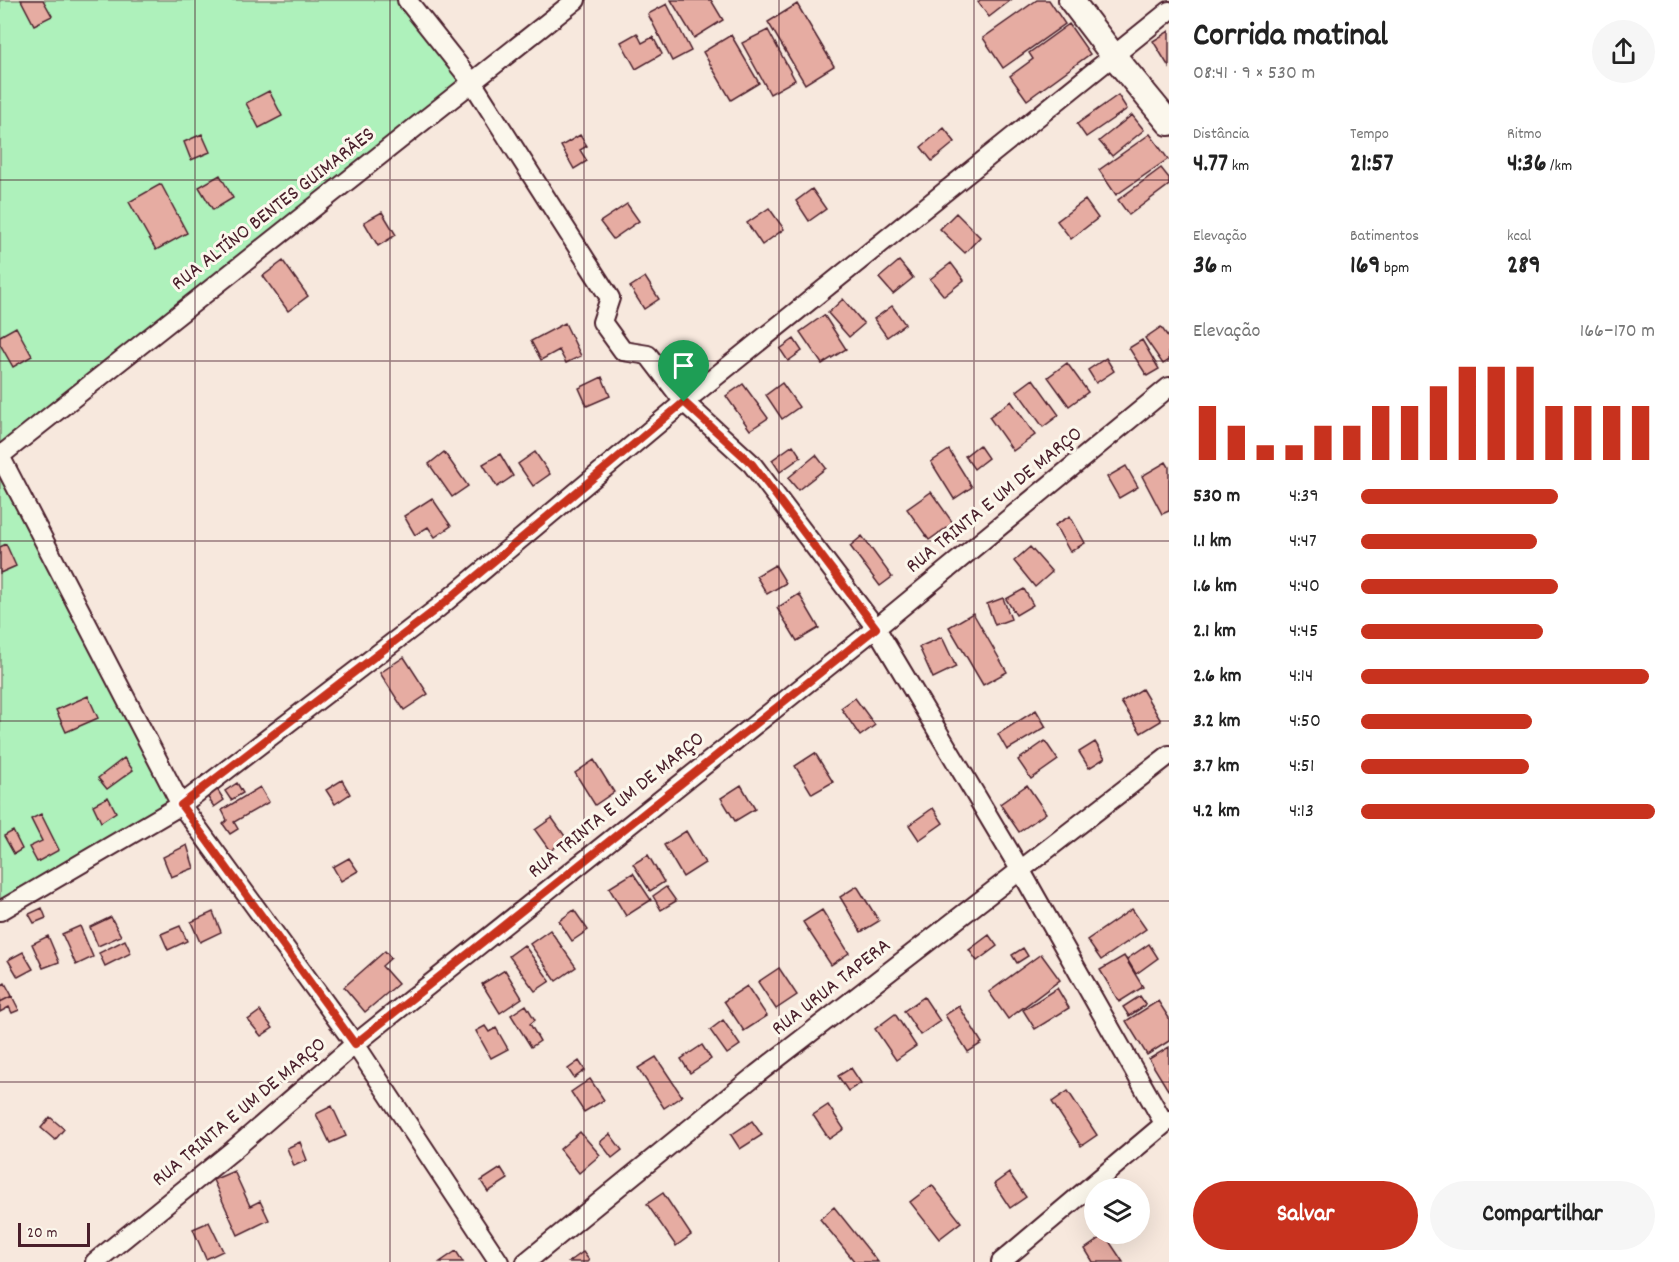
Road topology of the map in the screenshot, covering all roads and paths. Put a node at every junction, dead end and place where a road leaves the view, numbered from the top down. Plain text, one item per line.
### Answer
1 (406, 0) edge
2 (576, 0) edge
3 (1071, 0) edge
4 (1169, 11) edge
5 (1113, 55) junction
6 (472, 82) junction
7 (1169, 123) edge
8 (1169, 387) edge
9 (684, 402) junction
10 (0, 456) edge
11 (876, 628) junction
12 (1169, 755) edge
13 (181, 805) junction
14 (1021, 871) junction
15 (0, 910) edge
16 (355, 1044) junction
17 (1167, 1122) edge
18 (95, 1262) edge
19 (499, 1262) edge
20 (526, 1262) edge
21 (1001, 1262) edge

1 - 6 street
2 - 6 street, RUA ALTÍNO BENTES GUIMARÃES
3 - 5 street
4 - 5 street
5 - 7 street
5 - 9 street
6 - 9 street
6 - 10 street, RUA ALTÍNO BENTES GUIMARÃES
8 - 11 street, RUA TRINTA E UM DE MARÇO
9 - 11 street
9 - 13 street
10 - 13 street
11 - 14 street
11 - 16 street, RUA TRINTA E UM DE MARÇO
12 - 14 street, RUA URUA TAPERA
13 - 15 street
13 - 16 street
14 - 17 street
14 - 20 street, RUA URUA TAPERA
16 - 18 street, RUA TRINTA E UM DE MARÇO
16 - 19 street
17 - 21 street

